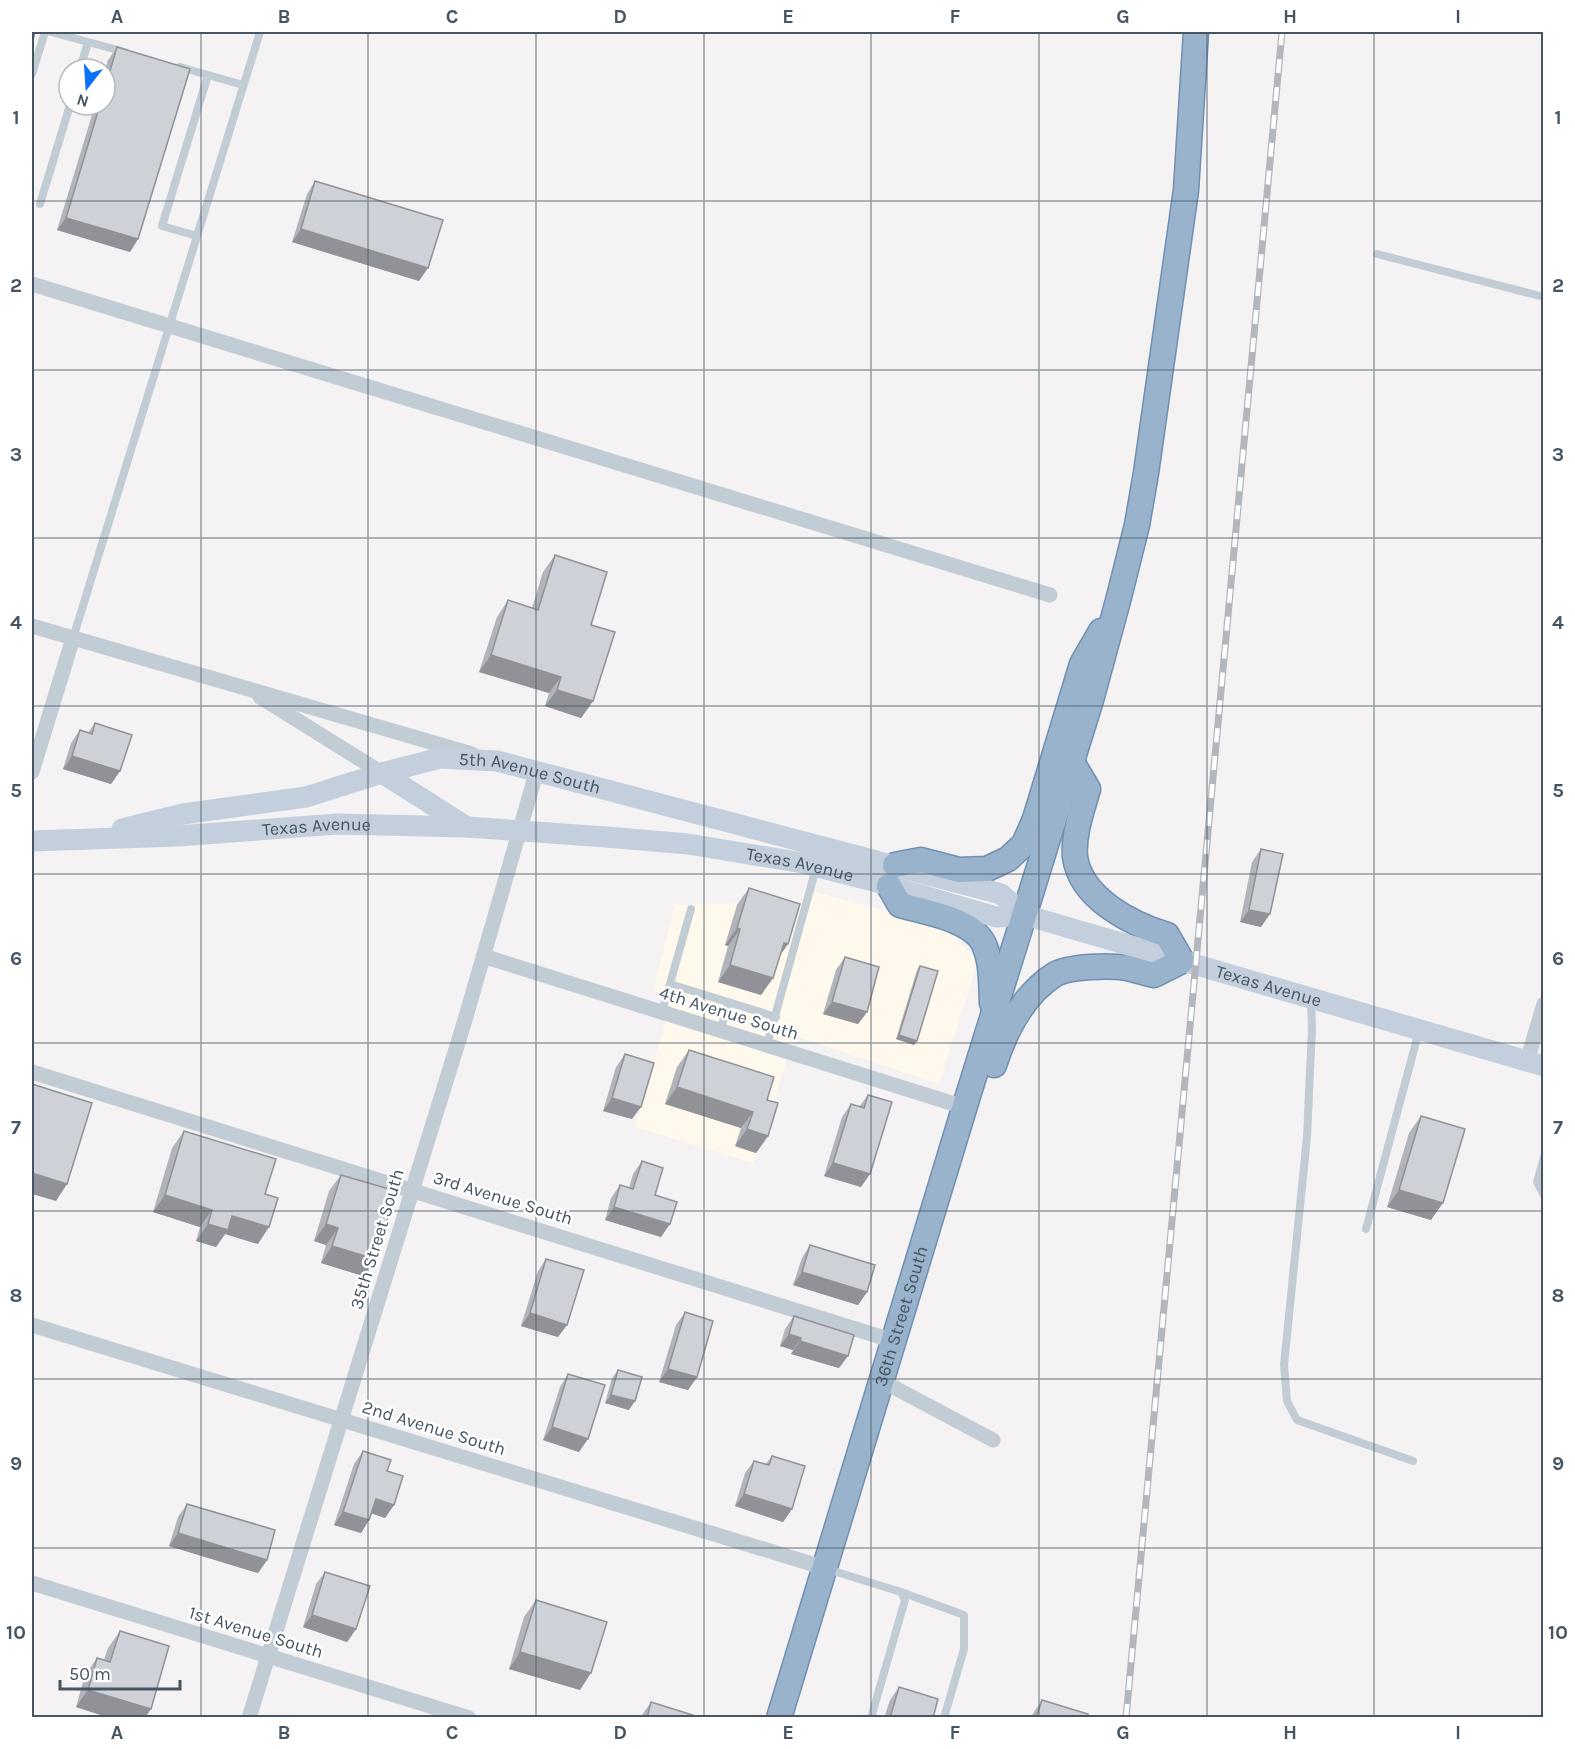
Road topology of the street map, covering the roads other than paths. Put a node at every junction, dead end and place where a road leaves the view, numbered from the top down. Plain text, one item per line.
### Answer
1 (45, 32) edge
2 (51, 32) edge
3 (260, 32) edge
4 (1196, 32) edge
5 (88, 42) junction
6 (132, 54) edge
7 (84, 57) edge
8 (175, 66) edge
9 (32, 74) edge
10 (208, 75) junction
11 (243, 85) junction
12 (66, 117) edge
13 (40, 204) dead end
14 (197, 236) junction
15 (1377, 254) dead end
16 (32, 284) edge
17 (1544, 297) edge
18 (169, 326) junction
19 (1050, 595) dead end
20 (1118, 603) junction
21 (32, 626) edge
22 (73, 638) junction
23 (242, 686) junction
24 (497, 761) junction
25 (1072, 762) junction
26 (537, 770) junction
27 (32, 772) edge
28 (382, 773) junction
29 (467, 827) junction
30 (519, 831) junction
31 (83, 838) junction
32 (32, 841) edge
33 (817, 867) junction
34 (892, 875) junction
35 (691, 909) dead end
36 (1025, 915) junction
37 (483, 956) junction
38 (1182, 961) junction
39 (670, 984) junction
40 (1311, 998) junction
41 (729, 1002) junction
42 (1544, 1004) edge
43 (662, 1012) junction
44 (776, 1017) junction
45 (993, 1017) junction
46 (1420, 1030) junction
47 (720, 1031) junction
48 (768, 1045) junction
49 (1535, 1063) edge
50 (32, 1072) edge
51 (964, 1107) junction
52 (1544, 1157) edge
53 (948, 1163) junction
54 (412, 1191) junction
55 (1544, 1195) edge
56 (1366, 1229) dead end
57 (32, 1325) edge
58 (894, 1341) junction
59 (882, 1381) junction
60 (341, 1420) junction
61 (993, 1440) dead end
62 (1413, 1461) dead end
63 (825, 1568) junction
64 (32, 1583) edge
65 (901, 1592) junction
66 (268, 1656) junction
67 (249, 1718) edge
68 (469, 1718) edge
69 (779, 1718) edge
70 (871, 1718) edge
71 (944, 1718) edge

1 - 9 lane
2 - 5 lane
3 - 11 lane
4 - 20 highway
5 - 6 lane
5 - 7 lane
8 - 10 lane
10 - 11 lane
10 - 14 lane
11 - 14 lane
12 - 13 lane
14 - 18 lane
15 - 17 lane
16 - 18 street
18 - 19 street
18 - 22 lane
20 - 25 highway, 36th Street South
20 - 34 highway
21 - 22 street, 5th Avenue South
22 - 23 street, 5th Avenue South
22 - 27 street
23 - 24 street, 5th Avenue South
23 - 28 street
24 - 26 main road, 5th Avenue South
24 - 28 main road
25 - 36 highway, 36th Street South
25 - 38 highway
26 - 30 street, 35th Street South
26 - 34 main road, 5th Avenue South
28 - 29 main road
28 - 31 main road
29 - 30 main road, Texas Avenue
29 - 31 main road, Texas Avenue
30 - 33 main road, Texas Avenue
30 - 37 street, 35th Street South
31 - 32 main road, Texas Avenue
33 - 34 main road, Texas Avenue
33 - 44 lane
34 - 36 main road, 5th Avenue South
34 - 45 highway
35 - 39 lane
36 - 38 main road, Texas Avenue
36 - 45 highway, 36th Street South
37 - 43 street, 4th Avenue South
37 - 54 street, 35th Street South
38 - 40 main road, Texas Avenue
38 - 53 highway
39 - 41 lane
39 - 43 lane
40 - 46 main road, Texas Avenue
40 - 62 lane
41 - 44 lane
41 - 47 lane
42 - 49 street
43 - 47 street, 4th Avenue South
44 - 48 lane
45 - 51 highway, 36th Street South
46 - 49 main road, Texas Avenue
46 - 56 lane
47 - 48 street, 4th Avenue South
48 - 51 street, 4th Avenue South
50 - 54 street, 3rd Avenue South
51 - 53 highway, 36th Street South
52 - 55 lane
53 - 58 highway, 36th Street South
54 - 58 street, 3rd Avenue South
54 - 60 street, 35th Street South
57 - 60 street, 2nd Avenue South
58 - 59 highway, 36th Street South
59 - 61 street
59 - 63 highway, 36th Street South
60 - 63 street, 2nd Avenue South
60 - 66 street, 35th Street South
63 - 65 lane
63 - 69 highway, 36th Street South
64 - 66 street, 1st Avenue South
65 - 70 lane
65 - 71 lane
66 - 67 street, 35th Street South
66 - 68 street, 1st Avenue South

